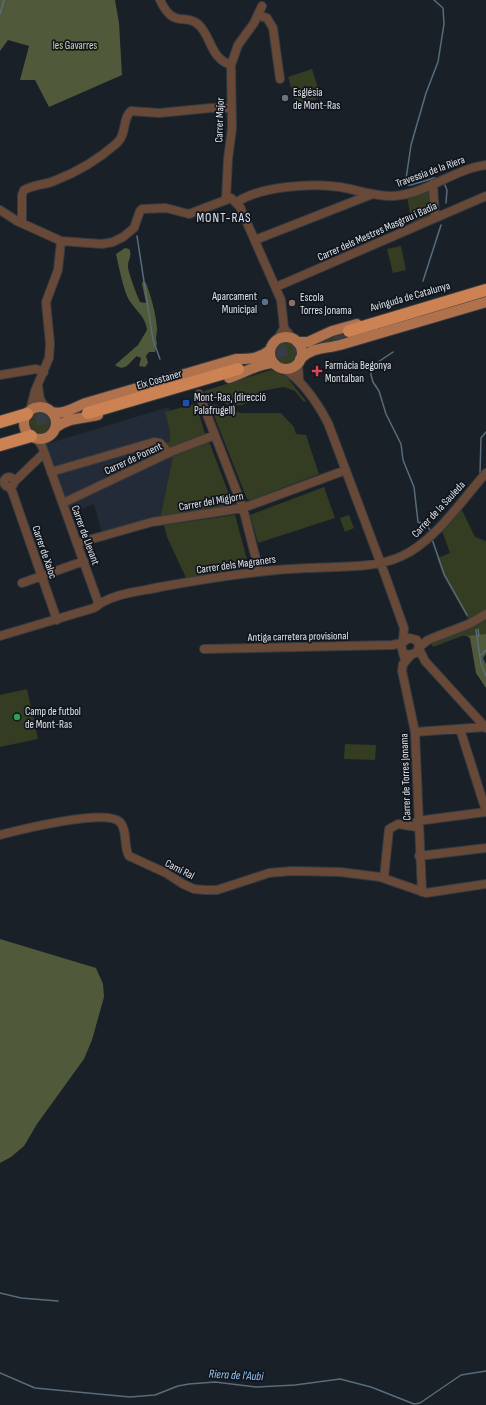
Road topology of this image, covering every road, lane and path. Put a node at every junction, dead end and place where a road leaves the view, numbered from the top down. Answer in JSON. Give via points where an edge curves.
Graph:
{"nodes":[{"id":1,"x":160,"y":0,"type":"edge"},
{"id":2,"x":262,"y":6,"type":"dead end"},
{"id":3,"x":258,"y":15,"type":"junction"},
{"id":4,"x":231,"y":65,"type":"junction"},
{"id":5,"x":280,"y":79,"type":"dead end"},
{"id":6,"x":231,"y":108,"type":"junction"},
{"id":7,"x":486,"y":165,"type":"edge"},
{"id":8,"x":438,"y":181,"type":"junction"},
{"id":9,"x":358,"y":191,"type":"junction"},
{"id":10,"x":370,"y":195,"type":"junction"},
{"id":11,"x":486,"y":196,"type":"edge"},
{"id":12,"x":226,"y":199,"type":"junction"},
{"id":13,"x":357,"y":200,"type":"junction"},
{"id":14,"x":237,"y":202,"type":"junction"},
{"id":15,"x":0,"y":210,"type":"edge"},
{"id":16,"x":435,"y":218,"type":"junction"},
{"id":17,"x":22,"y":223,"type":"junction"},
{"id":18,"x":255,"y":240,"type":"junction"},
{"id":19,"x":61,"y":241,"type":"junction"},
{"id":20,"x":486,"y":286,"type":"edge"},
{"id":21,"x":276,"y":287,"type":"junction"},
{"id":22,"x":486,"y":290,"type":"edge"},
{"id":23,"x":486,"y":296,"type":"edge"},
{"id":24,"x":486,"y":302,"type":"edge"},
{"id":25,"x":284,"y":328,"type":"junction"},
{"id":26,"x":277,"y":340,"type":"junction"},
{"id":27,"x":295,"y":341,"type":"junction"},
{"id":28,"x":270,"y":350,"type":"junction"},
{"id":29,"x":299,"y":360,"type":"junction"},
{"id":30,"x":273,"y":363,"type":"junction"},
{"id":31,"x":237,"y":367,"type":"dead end"},
{"id":32,"x":284,"y":369,"type":"junction"},
{"id":33,"x":44,"y":372,"type":"junction"},
{"id":34,"x":0,"y":375,"type":"edge"},
{"id":35,"x":299,"y":380,"type":"junction"},
{"id":36,"x":38,"y":385,"type":"junction"},
{"id":37,"x":199,"y":394,"type":"dead end"},
{"id":38,"x":87,"y":410,"type":"dead end"},
{"id":39,"x":49,"y":411,"type":"junction"},
{"id":40,"x":28,"y":413,"type":"junction"},
{"id":41,"x":0,"y":422,"type":"edge"},
{"id":42,"x":55,"y":428,"type":"junction"},
{"id":43,"x":0,"y":430,"type":"edge"},
{"id":44,"x":215,"y":435,"type":"junction"},
{"id":45,"x":0,"y":438,"type":"edge"},
{"id":46,"x":34,"y":439,"type":"junction"},
{"id":47,"x":0,"y":445,"type":"edge"},
{"id":48,"x":169,"y":453,"type":"junction"},
{"id":49,"x":346,"y":470,"type":"junction"},
{"id":50,"x":51,"y":472,"type":"junction"},
{"id":51,"x":486,"y":473,"type":"edge"},
{"id":52,"x":7,"y":485,"type":"edge"},
{"id":53,"x":63,"y":503,"type":"junction"},
{"id":54,"x":243,"y":508,"type":"junction"},
{"id":55,"x":78,"y":543,"type":"junction"},
{"id":56,"x":84,"y":561,"type":"junction"},
{"id":57,"x":381,"y":563,"type":"junction"},
{"id":58,"x":259,"y":571,"type":"junction"},
{"id":59,"x":42,"y":576,"type":"junction"},
{"id":60,"x":22,"y":583,"type":"dead end"},
{"id":61,"x":97,"y":606,"type":"junction"},
{"id":62,"x":486,"y":614,"type":"edge"},
{"id":63,"x":57,"y":620,"type":"junction"},
{"id":64,"x":404,"y":628,"type":"junction"},
{"id":65,"x":0,"y":636,"type":"edge"},
{"id":66,"x":413,"y":638,"type":"junction"},
{"id":67,"x":428,"y":640,"type":"junction"},
{"id":68,"x":204,"y":649,"type":"dead end"},
{"id":69,"x":409,"y":649,"type":"junction"},
{"id":70,"x":485,"y":728,"type":"edge"},
{"id":71,"x":460,"y":729,"type":"junction"},
{"id":72,"x":415,"y":732,"type":"junction"},
{"id":73,"x":486,"y":812,"type":"edge"},
{"id":74,"x":417,"y":824,"type":"junction"},
{"id":75,"x":0,"y":835,"type":"edge"},
{"id":76,"x":486,"y":848,"type":"edge"},
{"id":77,"x":419,"y":856,"type":"junction"},
{"id":78,"x":382,"y":878,"type":"junction"},
{"id":79,"x":486,"y":884,"type":"edge"},
{"id":80,"x":422,"y":892,"type":"junction"}],
"edges":[{"from":1,"to":4,"type":"street","via":[[169,15],[195,22],[215,54],[224,63]]},
{"from":2,"to":3,"type":"street","name":"Carrer Major"},
{"from":3,"to":4,"type":"street","name":"Carrer Major","via":[[238,45]]},
{"from":3,"to":5,"type":"street","via":[[267,18],[273,28]]},
{"from":4,"to":6,"type":"street","name":"Carrer Major"},
{"from":6,"to":12,"type":"street","name":"Carrer Major","via":[[232,128]]},
{"from":6,"to":17,"type":"street","via":[[159,113],[131,111],[123,135],[112,147],[56,180],[24,190]]},
{"from":7,"to":8,"type":"street","name":"Travessia de la Riera","via":[[470,168]]},
{"from":8,"to":10,"type":"street","name":"Travessia de la Riera","via":[[395,196]]},
{"from":8,"to":16,"type":"street"},
{"from":9,"to":10,"type":"street","name":"Travessia de la Riera"},
{"from":9,"to":13,"type":"street"},
{"from":9,"to":14,"type":"street","name":"Travessia de la Riera","via":[[340,187],[295,187],[250,194]]},
{"from":10,"to":13,"type":"street"},
{"from":11,"to":16,"type":"street","name":"Carrer dels Mestres Masgrau i Badia"},
{"from":12,"to":14,"type":"street","via":[[231,198]]},
{"from":12,"to":19,"type":"street","via":[[188,214],[166,208],[142,209],[134,228],[113,242],[102,244]]},
{"from":13,"to":18,"type":"street"},
{"from":14,"to":18,"type":"street"},
{"from":15,"to":17,"type":"street"},
{"from":16,"to":21,"type":"street","name":"Carrer dels Mestres Masgrau i Badia"},
{"from":17,"to":19,"type":"street"},
{"from":18,"to":21,"type":"street"},
{"from":19,"to":33,"type":"street","via":[[58,270],[46,302],[50,353]]},
{"from":20,"to":27,"type":"main road","name":"Avinguda de Catalunya","via":[[332,331],[308,342]]},
{"from":21,"to":25,"type":"street","via":[[282,306]]},
{"from":22,"to":23,"type":"highway","via":[[349,334]]},
{"from":24,"to":29,"type":"main road","via":[[340,345],[316,349]]},
{"from":25,"to":26,"type":"street"},
{"from":25,"to":27,"type":"street"},
{"from":26,"to":27,"type":"main road","via":[[284,338]]},
{"from":26,"to":28,"type":"main road"},
{"from":27,"to":29,"type":"main road","via":[[301,350]]},
{"from":28,"to":30,"type":"main road"},
{"from":28,"to":39,"type":"main road","via":[[263,356],[236,358],[65,411]]},
{"from":29,"to":32,"type":"main road","via":[[292,368]]},
{"from":29,"to":35,"type":"street"},
{"from":30,"to":32,"type":"main road"},
{"from":30,"to":42,"type":"main road","via":[[260,364],[243,374],[87,418],[72,419]]},
{"from":31,"to":38,"type":"highway","name":"Eix Costaner"},
{"from":32,"to":35,"type":"street"},
{"from":33,"to":34,"type":"street","via":[[36,369]]},
{"from":33,"to":36,"type":"street"},
{"from":35,"to":49,"type":"street","via":[[328,423]]},
{"from":36,"to":39,"type":"street","via":[[40,399]]},
{"from":36,"to":40,"type":"street"},
{"from":37,"to":44,"type":"street"},
{"from":39,"to":40,"type":"main road","via":[[38,407]]},
{"from":39,"to":42,"type":"main road","via":[[55,418]]},
{"from":40,"to":41,"type":"highway"},
{"from":40,"to":46,"type":"main road","via":[[24,421],[25,428]]},
{"from":42,"to":46,"type":"main road","via":[[51,434]]},
{"from":43,"to":46,"type":"highway"},
{"from":44,"to":48,"type":"street","name":"Carrer de Ponent"},
{"from":44,"to":54,"type":"street"},
{"from":45,"to":46,"type":"highway"},
{"from":46,"to":47,"type":"highway"},
{"from":46,"to":50,"type":"street","name":"Carrer de Llevant"},
{"from":46,"to":52,"type":"street","via":[[22,476]]},
{"from":48,"to":50,"type":"street","via":[[160,443],[154,442]]},
{"from":48,"to":53,"type":"street","name":"Carrer de Ponent"},
{"from":49,"to":54,"type":"street","name":"Carrer del Migjorn"},
{"from":49,"to":57,"type":"street"},
{"from":50,"to":53,"type":"street","name":"Carrer de Llevant"},
{"from":51,"to":57,"type":"street","name":"Carrer de la Sauleda","via":[[432,534],[404,555]]},
{"from":52,"to":59,"type":"street","name":"Carrer de Xaloc"},
{"from":53,"to":55,"type":"street","name":"Carrer de Llevant"},
{"from":54,"to":55,"type":"street","name":"Carrer del Migjorn","via":[[152,522]]},
{"from":54,"to":58,"type":"street"},
{"from":55,"to":56,"type":"street","name":"Carrer de Llevant"},
{"from":56,"to":59,"type":"street"},
{"from":56,"to":61,"type":"street","name":"Carrer de Llevant","via":[[98,602]]},
{"from":57,"to":58,"type":"street","name":"Carrer dels Magraners"},
{"from":57,"to":64,"type":"street"},
{"from":58,"to":61,"type":"street","name":"Carrer dels Magraners","via":[[119,595]]},
{"from":59,"to":60,"type":"street"},
{"from":59,"to":63,"type":"street","name":"Carrer de Xaloc"},
{"from":61,"to":63,"type":"street","name":"Carrer dels Magraners"},
{"from":62,"to":67,"type":"street","via":[[469,624]]},
{"from":63,"to":65,"type":"street","name":"Carrer dels Magraners"},
{"from":64,"to":66,"type":"street"},
{"from":64,"to":69,"type":"street","name":"Carrer de Torres Jonama"},
{"from":66,"to":67,"type":"street","via":[[420,641]]},
{"from":66,"to":69,"type":"street"},
{"from":66,"to":69,"type":"street"},
{"from":67,"to":69,"type":"street"},
{"from":68,"to":69,"type":"street","name":"Antiga carretera provisional","via":[[392,645]]},
{"from":69,"to":70,"type":"street","name":"Antiga carretera provisional","via":[[425,661]]},
{"from":69,"to":72,"type":"street","name":"Carrer de Torres Jonama","via":[[402,671]]},
{"from":70,"to":71,"type":"street"},
{"from":71,"to":72,"type":"street"},
{"from":71,"to":73,"type":"street"},
{"from":72,"to":74,"type":"street","name":"Carrer de Torres Jonama"},
{"from":73,"to":74,"type":"street"},
{"from":74,"to":77,"type":"street","name":"Carrer de Torres Jonama"},
{"from":74,"to":78,"type":"street","via":[[398,824],[389,828]]},
{"from":75,"to":78,"type":"street","name":"Camí Ral","via":[[41,825],[91,818],[113,818],[122,826],[129,856],[194,889],[216,890],[280,871],[340,872]]},
{"from":76,"to":77,"type":"street"},
{"from":77,"to":80,"type":"street","name":"Carrer de Torres Jonama"},
{"from":78,"to":80,"type":"street","name":"Camí Ral"},
{"from":79,"to":80,"type":"street"}]}
